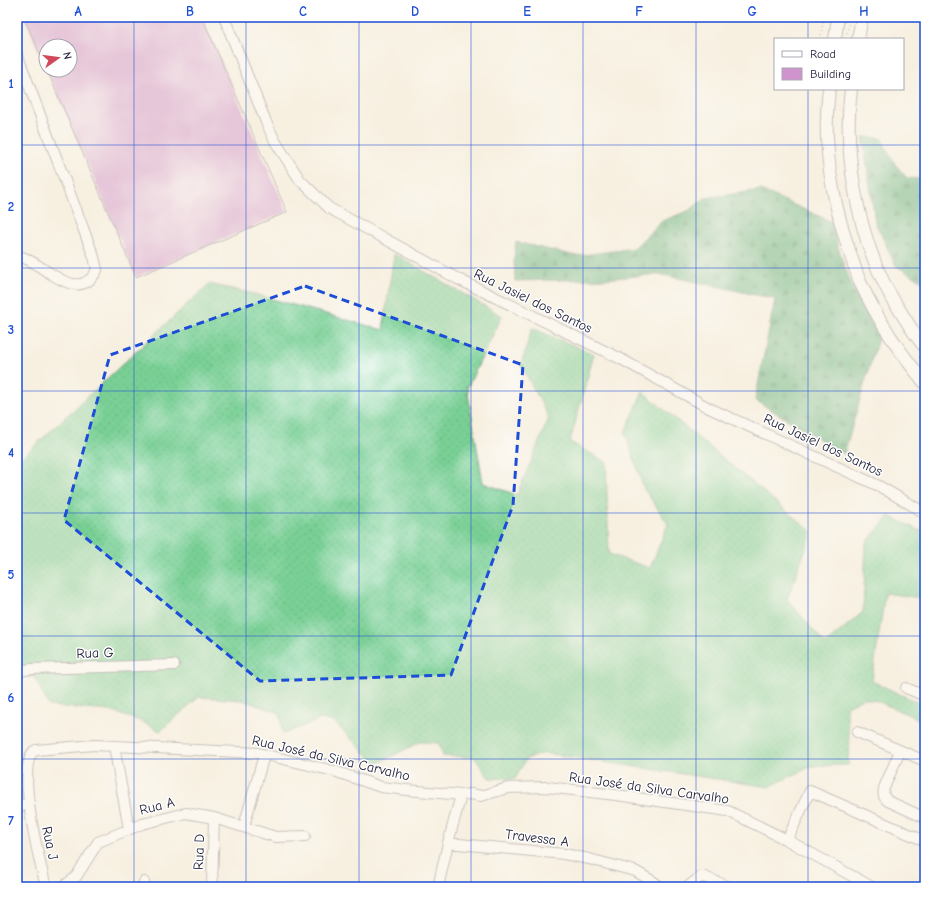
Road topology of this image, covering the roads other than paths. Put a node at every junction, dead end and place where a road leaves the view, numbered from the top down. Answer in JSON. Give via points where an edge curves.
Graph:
{"nodes":[{"id":1,"x":224,"y":17,"type":"edge"},
{"id":2,"x":838,"y":17,"type":"edge"},
{"id":3,"x":862,"y":17,"type":"edge"},
{"id":4,"x":835,"y":38,"type":"edge"},
{"id":5,"x":858,"y":38,"type":"edge"},
{"id":6,"x":17,"y":54,"type":"edge"},
{"id":7,"x":829,"y":90,"type":"edge"},
{"id":8,"x":851,"y":90,"type":"edge"},
{"id":9,"x":17,"y":255,"type":"edge"},
{"id":10,"x":925,"y":347,"type":"edge"},
{"id":11,"x":925,"y":383,"type":"edge"},
{"id":12,"x":925,"y":513,"type":"edge"},
{"id":13,"x":174,"y":665,"type":"dead end"},
{"id":14,"x":17,"y":671,"type":"edge"},
{"id":15,"x":906,"y":688,"type":"dead end"},
{"id":16,"x":925,"y":696,"type":"edge"},
{"id":17,"x":857,"y":732,"type":"dead end"},
{"id":18,"x":114,"y":746,"type":"junction"},
{"id":19,"x":900,"y":751,"type":"junction"},
{"id":20,"x":264,"y":755,"type":"junction"},
{"id":21,"x":925,"y":761,"type":"edge"},
{"id":22,"x":461,"y":795,"type":"junction"},
{"id":23,"x":29,"y":804,"type":"junction"},
{"id":24,"x":17,"y":806,"type":"edge"},
{"id":25,"x":214,"y":818,"type":"junction"},
{"id":26,"x":925,"y":818,"type":"edge"},
{"id":27,"x":244,"y":826,"type":"junction"},
{"id":28,"x":129,"y":829,"type":"junction"},
{"id":29,"x":305,"y":836,"type":"dead end"},
{"id":30,"x":787,"y":840,"type":"junction"},
{"id":31,"x":925,"y":841,"type":"edge"},
{"id":32,"x":448,"y":843,"type":"junction"},
{"id":33,"x":46,"y":887,"type":"edge"},
{"id":34,"x":63,"y":887,"type":"edge"},
{"id":35,"x":212,"y":887,"type":"edge"},
{"id":36,"x":438,"y":887,"type":"edge"},
{"id":37,"x":661,"y":887,"type":"edge"},
{"id":38,"x":687,"y":887,"type":"edge"},
{"id":39,"x":730,"y":887,"type":"edge"},
{"id":40,"x":872,"y":887,"type":"edge"}],
"edges":[{"from":1,"to":12,"type":"street","name":"Rua Jasiel dos Santos","via":[[275,141],[300,180],[329,208],[458,279],[621,359],[709,408],[879,486]]},
{"from":2,"to":4,"type":"main road"},
{"from":3,"to":5,"type":"main road"},
{"from":6,"to":9,"type":"street","via":[[97,270],[92,278],[80,285],[74,285],[56,278]]},
{"from":7,"to":11,"type":"main road","via":[[827,132],[830,168],[844,237],[860,283],[876,314]]},
{"from":8,"to":10,"type":"main road","via":[[848,125],[850,154],[854,186],[870,250],[884,283]]},
{"from":13,"to":14,"type":"street","name":"Rua G"},
{"from":15,"to":16,"type":"street"},
{"from":17,"to":19,"type":"street"},
{"from":18,"to":20,"type":"street","name":"Rua José da Silva Carvalho"},
{"from":18,"to":23,"type":"street","name":"Rua José da Silva Carvalho","via":[[94,745],[33,751],[29,757],[26,781]]},
{"from":18,"to":28,"type":"street"},
{"from":19,"to":21,"type":"street"},
{"from":19,"to":26,"type":"street","via":[[883,794],[885,799]]},
{"from":20,"to":22,"type":"street","name":"Rua José da Silva Carvalho","via":[[334,771],[381,786]]},
{"from":20,"to":27,"type":"street"},
{"from":22,"to":30,"type":"street","name":"Rua José da Silva Carvalho","via":[[480,796],[508,788],[547,787],[616,795],[728,811]]},
{"from":22,"to":32,"type":"street"},
{"from":23,"to":24,"type":"street"},
{"from":23,"to":33,"type":"street","name":"Rua J","via":[[33,834]]},
{"from":25,"to":27,"type":"street","name":"Rua A"},
{"from":25,"to":28,"type":"street","name":"Rua A","via":[[186,813]]},
{"from":25,"to":35,"type":"street","name":"Rua D"},
{"from":27,"to":29,"type":"street","name":"Rua A","via":[[276,836]]},
{"from":28,"to":34,"type":"street","name":"Rua A","via":[[98,842],[76,876]]},
{"from":30,"to":31,"type":"street","via":[[810,791]]},
{"from":30,"to":40,"type":"street","name":"Rua José da Silva Carvalho"},
{"from":32,"to":36,"type":"street"},
{"from":32,"to":37,"type":"street","name":"Travessa A","via":[[564,854],[589,859],[635,870]]},
{"from":38,"to":39,"type":"street","via":[[702,876]]}]}
